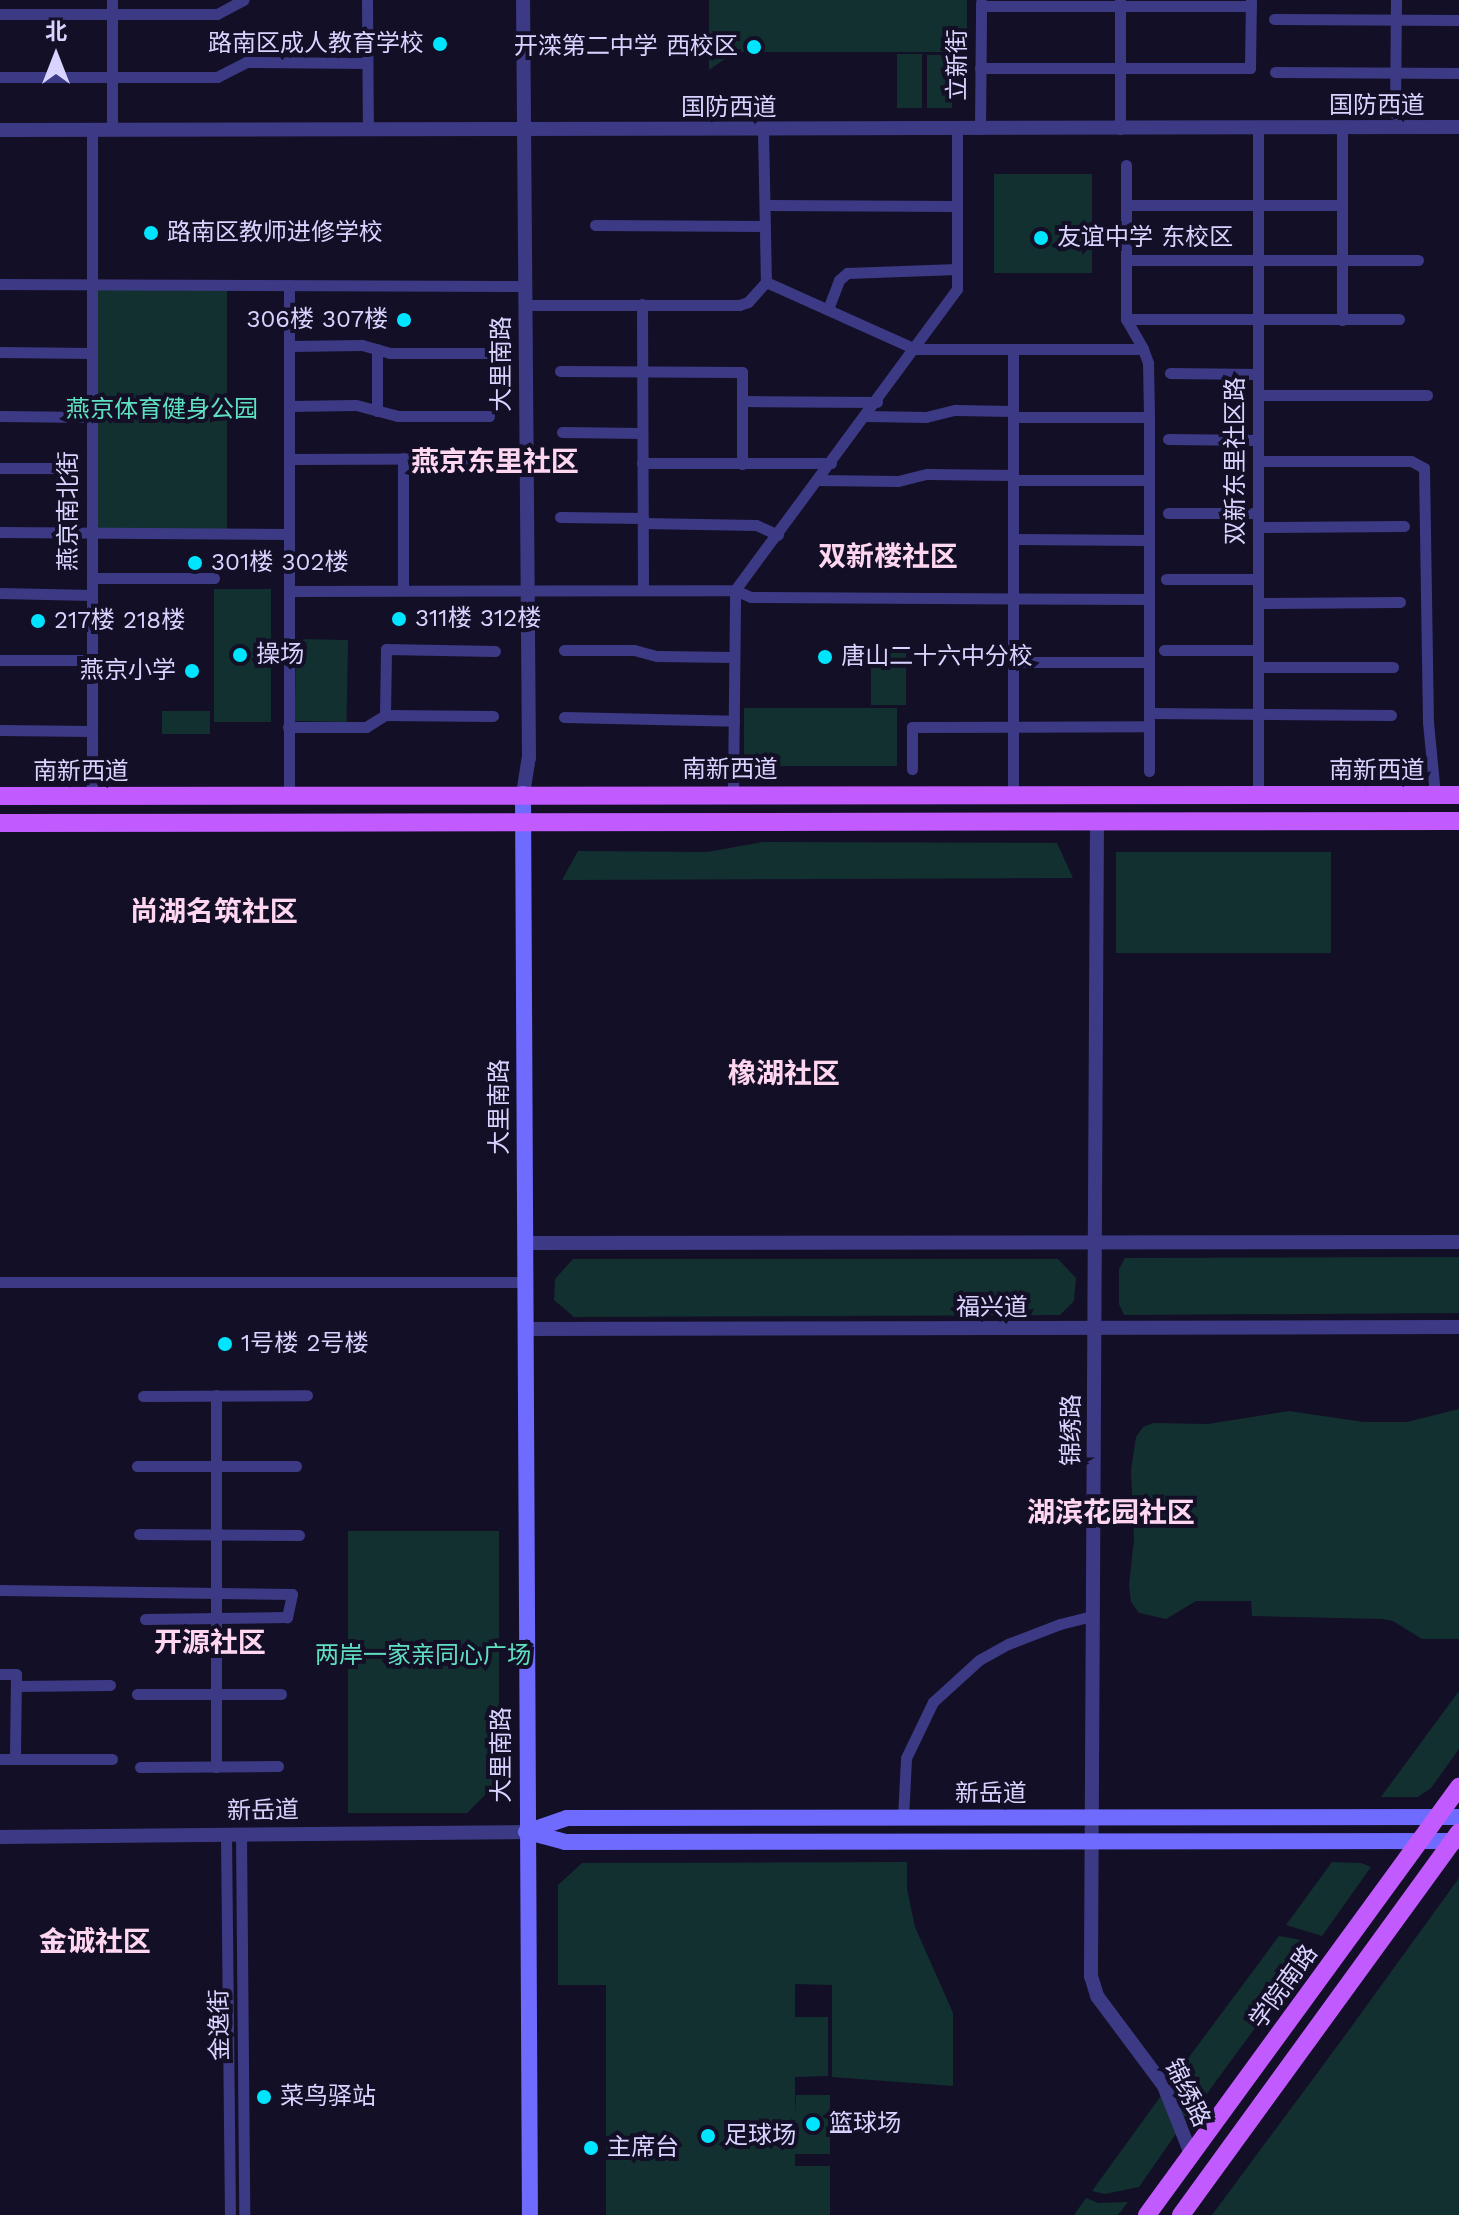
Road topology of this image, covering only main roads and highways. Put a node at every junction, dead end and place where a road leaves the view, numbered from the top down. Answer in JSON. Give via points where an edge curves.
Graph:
{"nodes":[{"id":1,"x":523,"y":794,"type":"junction"},
{"id":2,"x":1459,"y":795,"type":"edge"},
{"id":3,"x":0,"y":796,"type":"edge"},
{"id":4,"x":522,"y":821,"type":"junction"},
{"id":5,"x":1459,"y":821,"type":"edge"},
{"id":6,"x":0,"y":823,"type":"edge"},
{"id":7,"x":1459,"y":1787,"type":"edge"},
{"id":8,"x":1437,"y":1816,"type":"junction"},
{"id":9,"x":1459,"y":1817,"type":"edge"},
{"id":10,"x":526,"y":1832,"type":"junction"},
{"id":11,"x":1457,"y":1838,"type":"edge"},
{"id":12,"x":1420,"y":1841,"type":"junction"},
{"id":13,"x":530,"y":2215,"type":"edge"},
{"id":14,"x":1147,"y":2215,"type":"edge"},
{"id":15,"x":1181,"y":2215,"type":"edge"}],
"edges":[{"from":1,"to":2,"type":"main road","name":"南新西道"},
{"from":1,"to":3,"type":"main road","name":"南新西道"},
{"from":1,"to":4,"type":"main road","name":"大里南路"},
{"from":4,"to":5,"type":"main road","name":"南新西道"},
{"from":4,"to":6,"type":"main road","name":"南新西道"},
{"from":4,"to":10,"type":"main road","name":"大里南路"},
{"from":7,"to":8,"type":"main road","name":"学院南路"},
{"from":8,"to":9,"type":"main road","name":"新岳道"},
{"from":8,"to":10,"type":"main road","name":"新岳道","via":[[567,1818]]},
{"from":8,"to":12,"type":"main road","name":"学院南路"},
{"from":10,"to":12,"type":"main road","name":"新岳道","via":[[565,1842]]},
{"from":10,"to":13,"type":"main road","name":"大里南路"},
{"from":11,"to":12,"type":"main road","name":"新岳道"},
{"from":11,"to":15,"type":"main road","name":"学院南路"},
{"from":12,"to":14,"type":"main road","name":"学院南路"}]}
